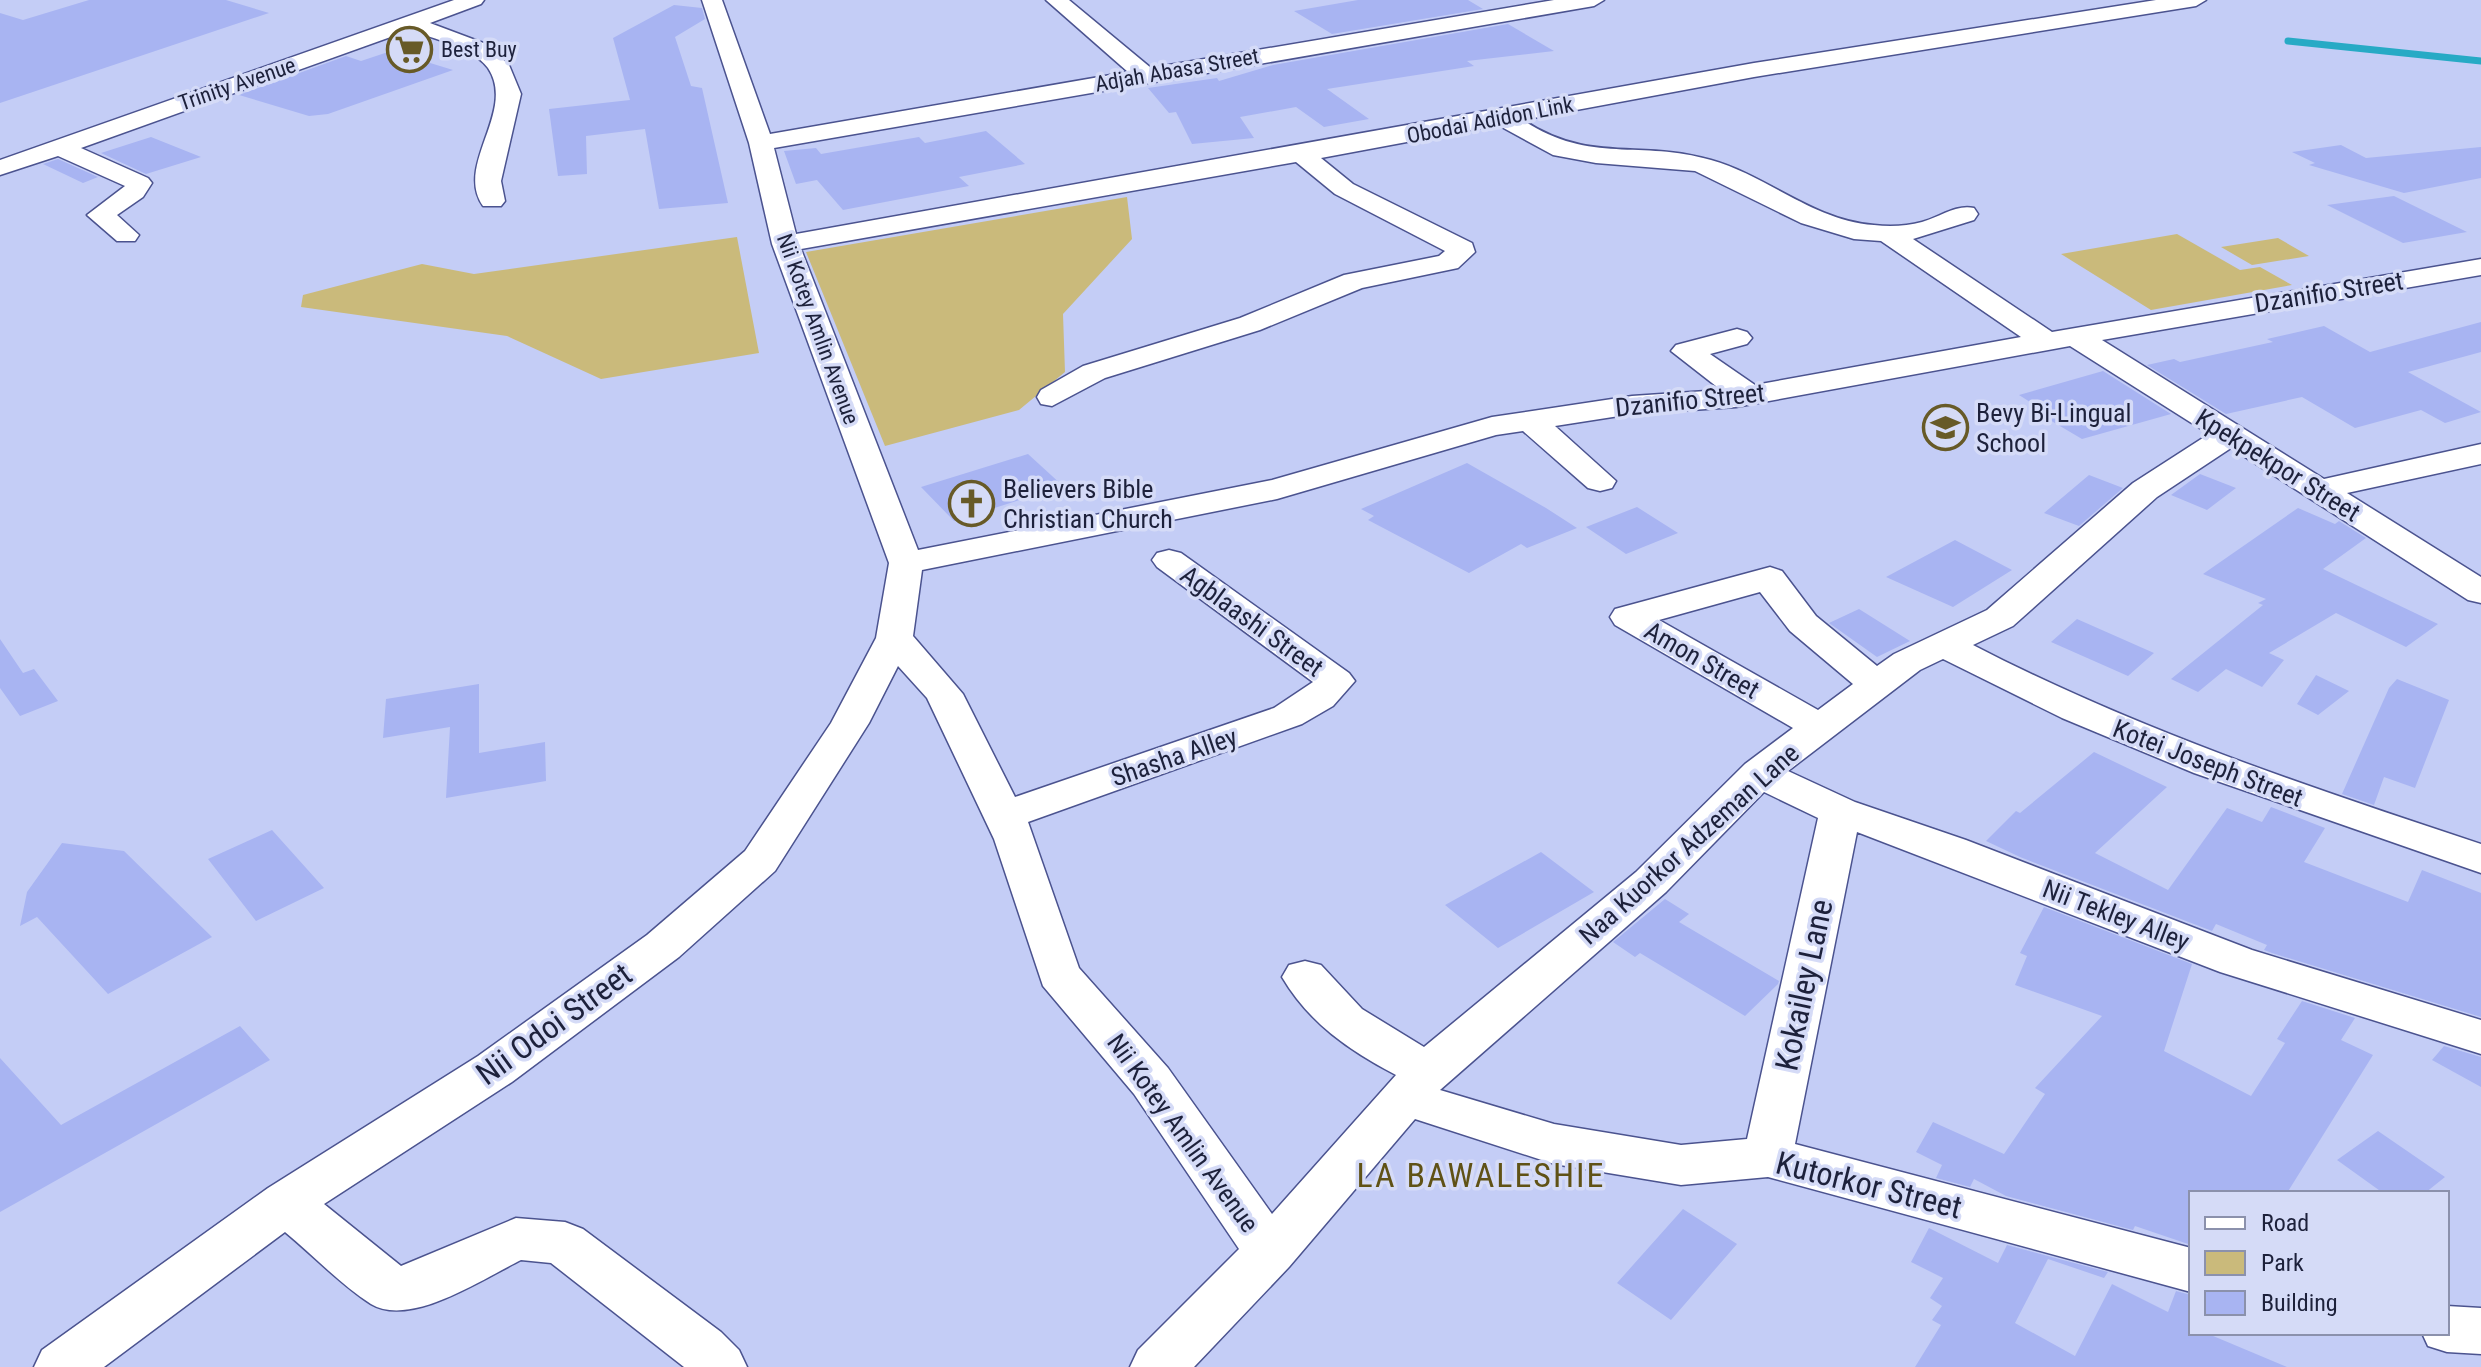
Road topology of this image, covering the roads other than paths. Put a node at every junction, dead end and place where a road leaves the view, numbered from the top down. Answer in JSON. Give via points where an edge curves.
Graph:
{"nodes":[{"id":1,"x":474,"y":0,"type":"edge"},
{"id":2,"x":712,"y":0,"type":"edge"},
{"id":3,"x":1057,"y":0,"type":"edge"},
{"id":4,"x":1594,"y":0,"type":"edge"},
{"id":5,"x":2038,"y":0,"type":"edge"},
{"id":6,"x":2196,"y":0,"type":"edge"},
{"id":7,"x":2075,"y":18,"type":"junction"},
{"id":8,"x":412,"y":23,"type":"junction"},
{"id":9,"x":1147,"y":76,"type":"junction"},
{"id":10,"x":1503,"y":117,"type":"junction"},
{"id":11,"x":761,"y":143,"type":"junction"},
{"id":12,"x":59,"y":147,"type":"junction"},
{"id":13,"x":1301,"y":154,"type":"junction"},
{"id":14,"x":0,"y":168,"type":"edge"},
{"id":15,"x":492,"y":201,"type":"dead end"},
{"id":16,"x":1965,"y":214,"type":"dead end"},
{"id":17,"x":126,"y":235,"type":"dead end"},
{"id":18,"x":1891,"y":237,"type":"junction"},
{"id":19,"x":785,"y":244,"type":"junction"},
{"id":20,"x":2481,"y":267,"type":"edge"},
{"id":21,"x":1737,"y":338,"type":"dead end"},
{"id":22,"x":2062,"y":339,"type":"junction"},
{"id":23,"x":1749,"y":395,"type":"junction"},
{"id":24,"x":1052,"y":397,"type":"dead end"},
{"id":25,"x":1530,"y":421,"type":"junction"},
{"id":26,"x":2230,"y":435,"type":"junction"},
{"id":27,"x":2481,"y":454,"type":"edge"},
{"id":28,"x":1600,"y":481,"type":"dead end"},
{"id":29,"x":2321,"y":489,"type":"junction"},
{"id":30,"x":1169,"y":560,"type":"dead end"},
{"id":31,"x":906,"y":563,"type":"junction"},
{"id":32,"x":2481,"y":592,"type":"edge"},
{"id":33,"x":894,"y":638,"type":"junction"},
{"id":34,"x":1945,"y":645,"type":"junction"},
{"id":35,"x":1336,"y":681,"type":"joint"},
{"id":36,"x":1879,"y":684,"type":"junction"},
{"id":37,"x":1821,"y":728,"type":"junction"},
{"id":38,"x":1759,"y":773,"type":"junction"},
{"id":39,"x":1840,"y":812,"type":"junction"},
{"id":40,"x":1004,"y":816,"type":"junction"},
{"id":41,"x":2481,"y":859,"type":"edge"},
{"id":42,"x":1305,"y":977,"type":"dead end"},
{"id":43,"x":2481,"y":1037,"type":"edge"},
{"id":44,"x":1416,"y":1083,"type":"junction"},
{"id":45,"x":1768,"y":1157,"type":"junction"},
{"id":46,"x":286,"y":1203,"type":"junction"},
{"id":47,"x":1270,"y":1252,"type":"junction"},
{"id":48,"x":2189,"y":1269,"type":"edge"},
{"id":49,"x":2449,"y":1329,"type":"edge"},
{"id":50,"x":2481,"y":1331,"type":"edge"},
{"id":51,"x":62,"y":1367,"type":"edge"},
{"id":52,"x":719,"y":1367,"type":"edge"},
{"id":53,"x":1158,"y":1367,"type":"edge"}],
"edges":[{"from":1,"to":8,"type":"street","name":"Trinity Avenue"},
{"from":2,"to":11,"type":"street","name":"Nii Kotey Amlin Avenue"},
{"from":3,"to":9,"type":"street"},
{"from":4,"to":9,"type":"street","name":"Adjah Abasa Street"},
{"from":5,"to":7,"type":"street"},
{"from":6,"to":7,"type":"street","name":"Obodai Adidon Link"},
{"from":7,"to":10,"type":"street","name":"Obodai Adidon Link"},
{"from":8,"to":12,"type":"street","name":"Trinity Avenue"},
{"from":8,"to":15,"type":"street","via":[[478,49],[498,65],[509,94],[488,181]]},
{"from":9,"to":11,"type":"street","name":"Adjah Abasa Street"},
{"from":10,"to":13,"type":"street","name":"Obodai Adidon Link"},
{"from":10,"to":18,"type":"street","via":[[1565,151],[1674,158],[1703,165],[1823,222]]},
{"from":11,"to":19,"type":"street","name":"Nii Kotey Amlin Avenue"},
{"from":12,"to":14,"type":"street","name":"Trinity Avenue"},
{"from":12,"to":17,"type":"street","via":[[139,183],[100,215]]},
{"from":13,"to":19,"type":"street","name":"Obodai Adidon Link"},
{"from":13,"to":24,"type":"street","via":[[1344,189],[1461,252],[1448,262],[1354,281],[1250,324],[1094,372]]},
{"from":16,"to":18,"type":"street","via":[[1925,231]]},
{"from":18,"to":22,"type":"street","name":"Kpekpekpor Street"},
{"from":19,"to":31,"type":"street","name":"Nii Kotey Amlin Avenue"},
{"from":20,"to":22,"type":"street","name":"Dzanifio Street"},
{"from":21,"to":23,"type":"street","via":[[1686,351]]},
{"from":22,"to":23,"type":"street","name":"Dzanifio Street"},
{"from":22,"to":26,"type":"street","name":"Kpekpekpor Street"},
{"from":23,"to":25,"type":"street","name":"Dzanifio Street"},
{"from":25,"to":28,"type":"street"},
{"from":25,"to":31,"type":"street","name":"Dzanifio Street","via":[[1492,426],[1277,489]]},
{"from":26,"to":29,"type":"street","name":"Kpekpekpor Street"},
{"from":26,"to":34,"type":"street","name":"Naa Kuorkor Adzeman Lane","via":[[2145,490],[2000,618]]},
{"from":27,"to":29,"type":"street"},
{"from":29,"to":32,"type":"street","name":"Kpekpekpor Street"},
{"from":30,"to":35,"type":"street","name":"Agblaashi Street"},
{"from":31,"to":33,"type":"street","name":"Nii Odoi Street"},
{"from":33,"to":40,"type":"street","name":"Nii Kotey Amlin Avenue","via":[[944,694]]},
{"from":33,"to":46,"type":"street","name":"Nii Odoi Street","via":[[850,723],[760,861],[663,946],[495,1069]]},
{"from":34,"to":36,"type":"street","name":"Naa Kuorkor Adzeman Lane","via":[[1907,662]]},
{"from":34,"to":41,"type":"street","name":"Kotei Joseph Street","via":[[2025,689],[2217,771]]},
{"from":35,"to":40,"type":"street","name":"Shasha Alley","via":[[1288,716]]},
{"from":36,"to":37,"type":"street","name":"Naa Kuorkor Adzeman Lane"},
{"from":36,"to":37,"type":"street","name":"Amon Street","via":[[1842,661],[1778,594],[1770,578],[1628,617]]},
{"from":37,"to":38,"type":"street","name":"Naa Kuorkor Adzeman Lane"},
{"from":38,"to":39,"type":"street","name":"Nii Tekley Alley"},
{"from":38,"to":44,"type":"street","name":"Naa Kuorkor Adzeman Lane","via":[[1651,882]]},
{"from":39,"to":43,"type":"street","name":"Nii Tekley Alley","via":[[2236,961]]},
{"from":39,"to":45,"type":"street","name":"Kokailey Lane"},
{"from":40,"to":47,"type":"street","name":"Nii Kotey Amlin Avenue","via":[[1059,974],[1151,1081]]},
{"from":42,"to":44,"type":"street","name":"Kutorkor Street","via":[[1327,1008]]},
{"from":44,"to":45,"type":"street","name":"Kutorkor Street","via":[[1554,1144],[1681,1165]]},
{"from":44,"to":47,"type":"street","name":"Naa Kuorkor Adzeman Lane"},
{"from":45,"to":48,"type":"street","name":"Kutorkor Street"},
{"from":46,"to":51,"type":"street","name":"Nii Odoi Street"},
{"from":46,"to":52,"type":"street","via":[[391,1289],[413,1288],[516,1239],[565,1244]]},
{"from":47,"to":53,"type":"street","name":"Naa Kuorkor Adzeman Lane"},
{"from":49,"to":50,"type":"street"}]}
